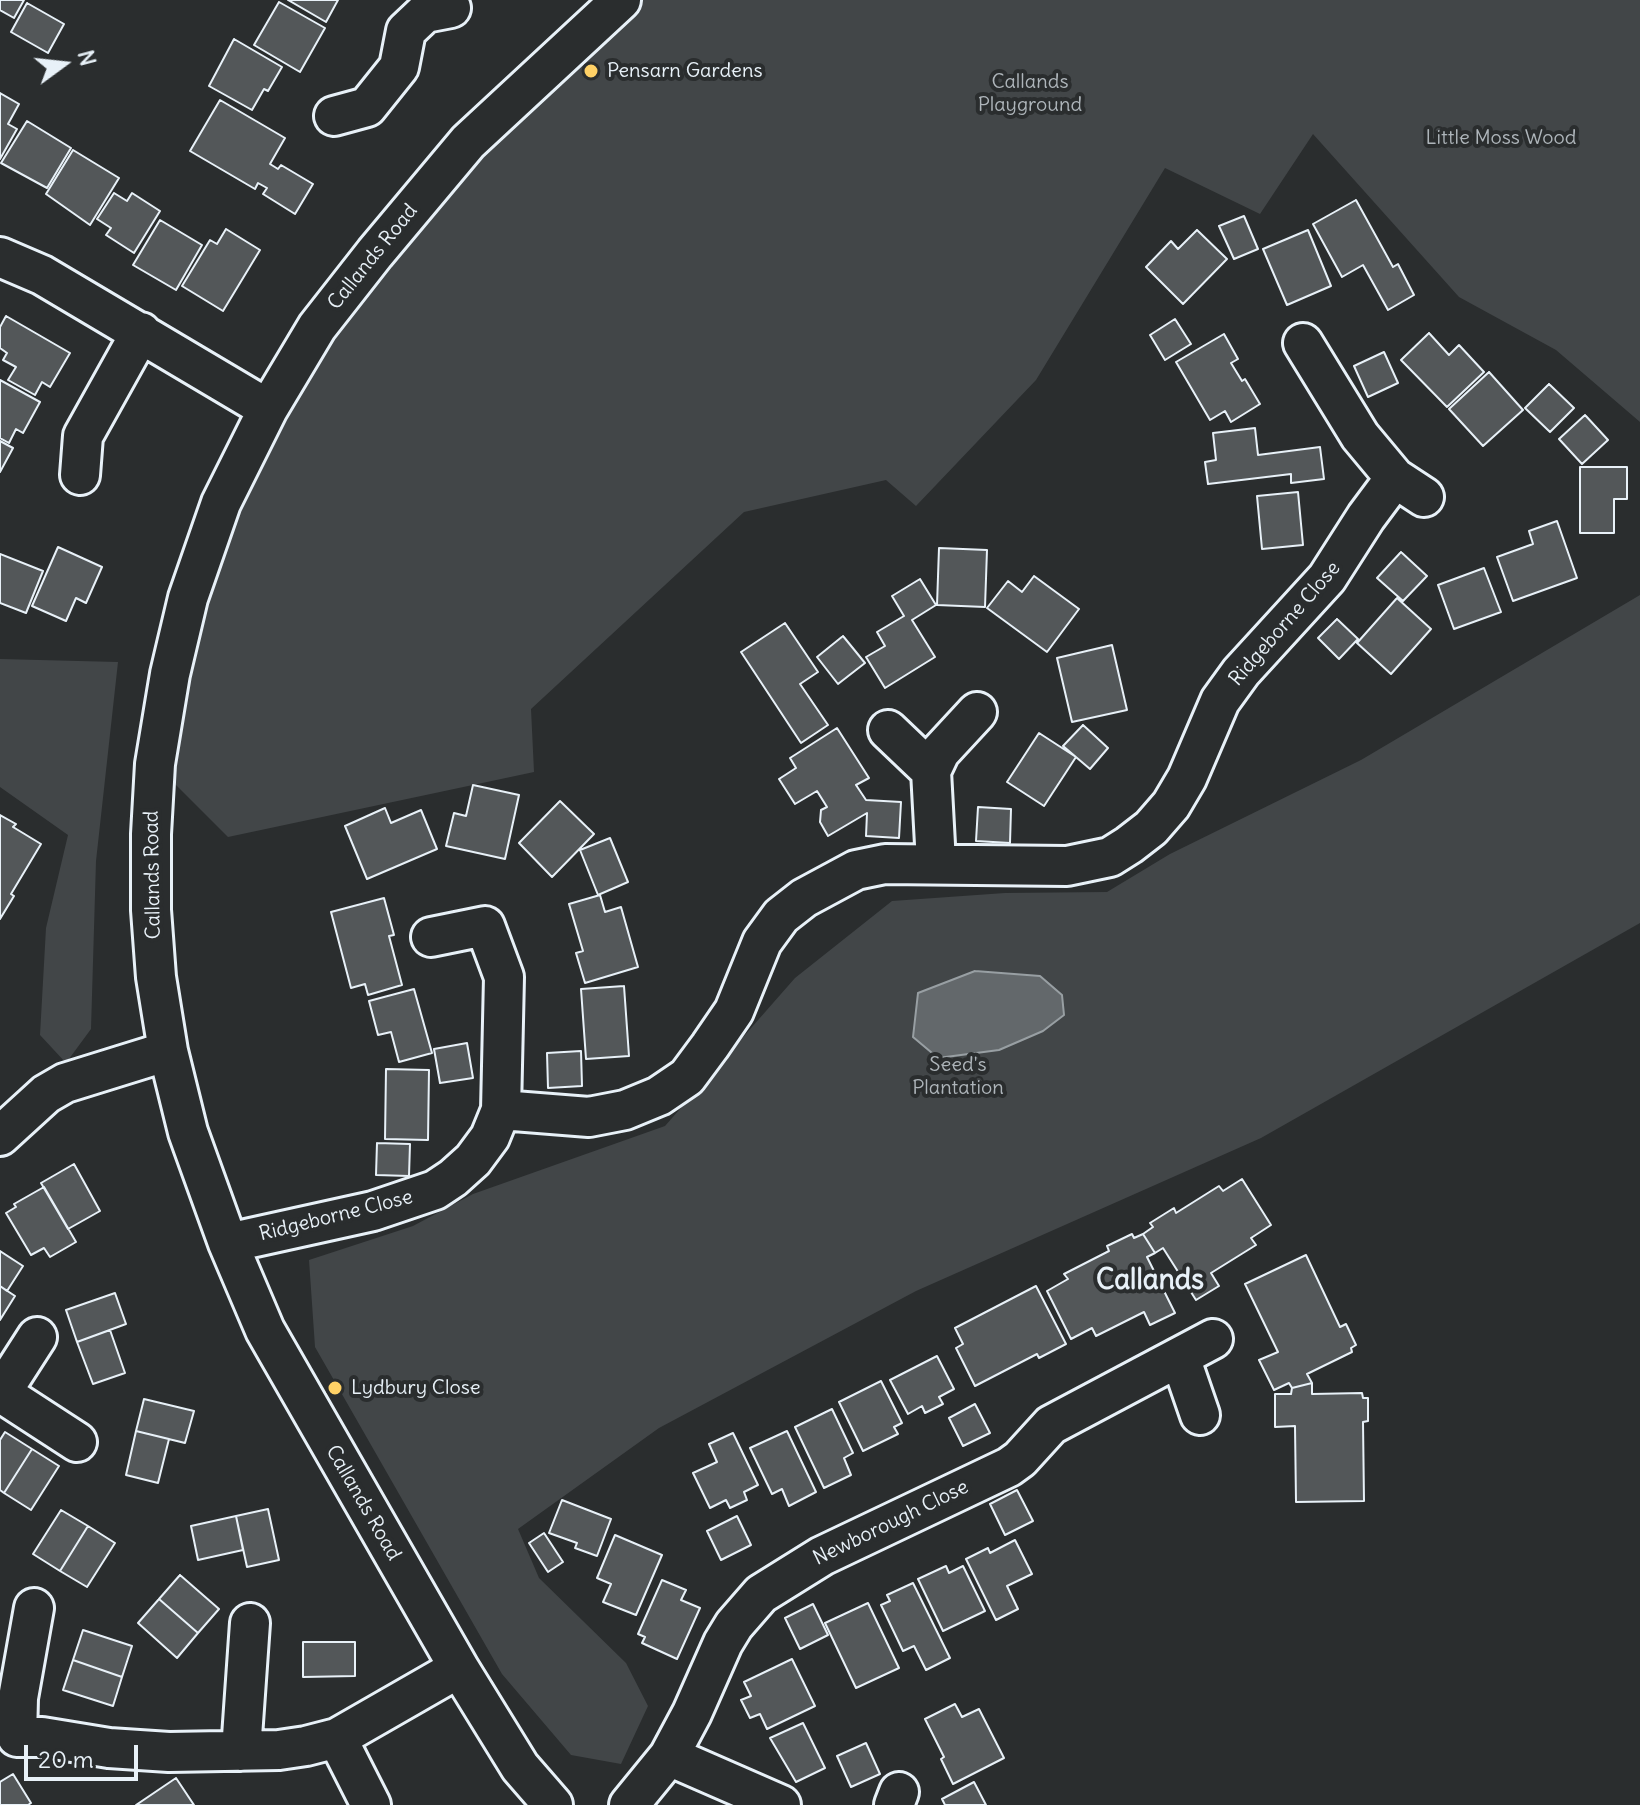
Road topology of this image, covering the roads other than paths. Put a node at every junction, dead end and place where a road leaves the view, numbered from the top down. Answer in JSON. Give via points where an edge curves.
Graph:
{"nodes":[{"id":1,"x":621,"y":0,"type":"edge"},
{"id":2,"x":432,"y":7,"type":"edge"},
{"id":3,"x":334,"y":116,"type":"dead end"},
{"id":4,"x":0,"y":257,"type":"edge"},
{"id":5,"x":141,"y":332,"type":"junction"},
{"id":6,"x":1303,"y":343,"type":"dead end"},
{"id":7,"x":268,"y":409,"type":"junction"},
{"id":8,"x":80,"y":475,"type":"dead end"},
{"id":9,"x":977,"y":712,"type":"dead end"},
{"id":10,"x":888,"y":730,"type":"dead end"},
{"id":11,"x":931,"y":771,"type":"junction"},
{"id":12,"x":936,"y":863,"type":"junction"},
{"id":13,"x":431,"y":937,"type":"dead end"},
{"id":14,"x":168,"y":1051,"type":"junction"},
{"id":15,"x":501,"y":1110,"type":"junction"},
{"id":16,"x":7,"y":1118,"type":"edge"},
{"id":17,"x":228,"y":1243,"type":"junction"},
{"id":18,"x":37,"y":1337,"type":"dead end"},
{"id":19,"x":1213,"y":1339,"type":"dead end"},
{"id":20,"x":1180,"y":1357,"type":"junction"},
{"id":21,"x":1,"y":1392,"type":"edge"},
{"id":22,"x":1200,"y":1415,"type":"dead end"},
{"id":23,"x":77,"y":1442,"type":"dead end"},
{"id":24,"x":34,"y":1608,"type":"dead end"},
{"id":25,"x":250,"y":1623,"type":"dead end"},
{"id":26,"x":459,"y":1668,"type":"junction"},
{"id":27,"x":8,"y":1738,"type":"edge"},
{"id":28,"x":337,"y":1738,"type":"junction"},
{"id":29,"x":241,"y":1751,"type":"junction"},
{"id":30,"x":669,"y":1756,"type":"junction"},
{"id":31,"x":371,"y":1805,"type":"edge"},
{"id":32,"x":553,"y":1805,"type":"edge"},
{"id":33,"x":629,"y":1805,"type":"edge"},
{"id":34,"x":781,"y":1805,"type":"edge"}],
"edges":[{"from":1,"to":7,"type":"street","name":"Callands Road","via":[[468,142],[317,327]]},
{"from":2,"to":3,"type":"street","via":[[406,31],[399,67],[367,107]]},
{"from":4,"to":5,"type":"street"},
{"from":5,"to":7,"type":"street"},
{"from":5,"to":8,"type":"street","via":[[83,436]]},
{"from":6,"to":12,"type":"street","name":"Ridgeborne Close","via":[[1360,436],[1410,488],[1366,517],[1327,578],[1241,672],[1220,701],[1187,778],[1151,828],[1110,857],[1092,863]]},
{"from":7,"to":14,"type":"street","name":"Callands Road","via":[[221,503],[188,598],[155,764],[151,910]]},
{"from":9,"to":11,"type":"street","via":[[940,752]]},
{"from":10,"to":11,"type":"street"},
{"from":11,"to":12,"type":"street"},
{"from":12,"to":15,"type":"street","name":"Ridgeborne Close","via":[[856,870],[781,916],[762,942],[734,1011],[687,1077],[659,1096],[589,1117]]},
{"from":13,"to":15,"type":"street","name":"Ridgeborne Close","via":[[485,926],[504,977]]},
{"from":14,"to":16,"type":"street","via":[[65,1083]]},
{"from":14,"to":17,"type":"street","name":"Callands Road","via":[[188,1132]]},
{"from":15,"to":17,"type":"street","name":"Ridgeborne Close","via":[[473,1160],[435,1190],[373,1211]]},
{"from":17,"to":26,"type":"street","name":"Callands Road","via":[[265,1330]]},
{"from":18,"to":21,"type":"street"},
{"from":19,"to":20,"type":"street","name":"Newborough Close"},
{"from":20,"to":22,"type":"street"},
{"from":20,"to":30,"type":"street","name":"Newborough Close","via":[[1051,1425],[1009,1467],[822,1556],[761,1594],[723,1643]]},
{"from":21,"to":23,"type":"street"},
{"from":24,"to":27,"type":"street"},
{"from":25,"to":29,"type":"street"},
{"from":26,"to":28,"type":"street"},
{"from":26,"to":32,"type":"street","name":"Callands Road","via":[[520,1767]]},
{"from":27,"to":29,"type":"street","via":[[169,1752]]},
{"from":28,"to":29,"type":"street"},
{"from":28,"to":31,"type":"street"},
{"from":30,"to":33,"type":"street","name":"Newborough Close"},
{"from":30,"to":34,"type":"street"}]}
